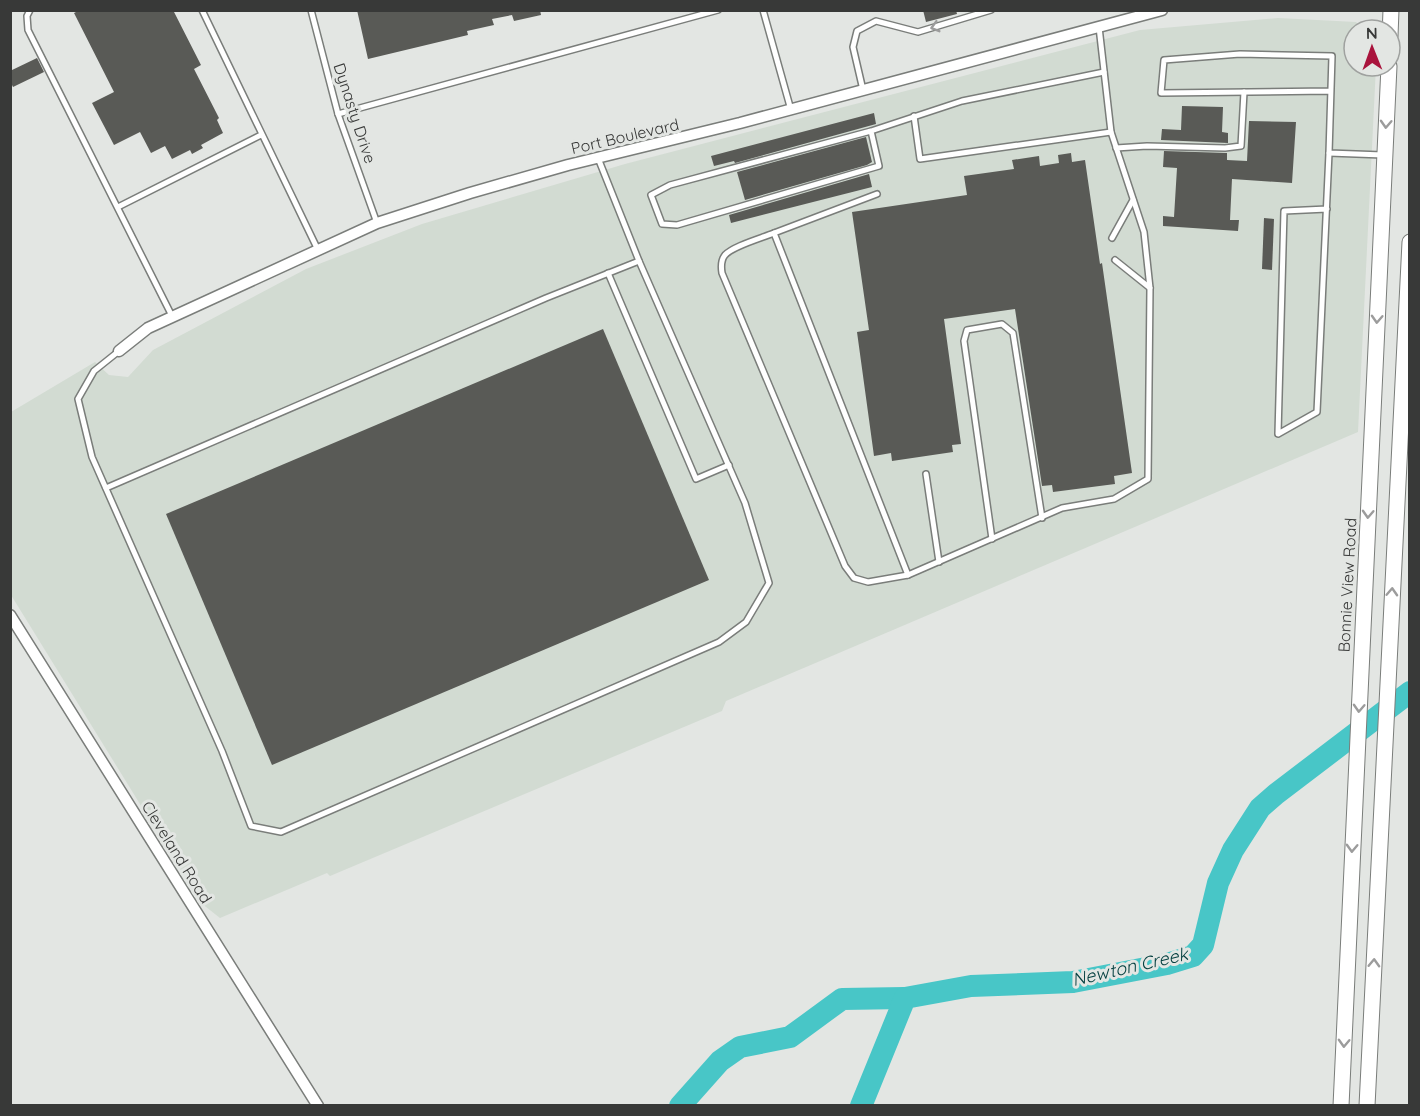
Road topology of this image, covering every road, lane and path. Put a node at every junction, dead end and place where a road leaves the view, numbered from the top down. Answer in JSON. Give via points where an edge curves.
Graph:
{"nodes":[{"id":1,"x":30,"y":10,"type":"edge"},
{"id":2,"x":202,"y":10,"type":"edge"},
{"id":3,"x":311,"y":10,"type":"edge"},
{"id":4,"x":718,"y":10,"type":"edge"},
{"id":5,"x":763,"y":10,"type":"edge"},
{"id":6,"x":991,"y":10,"type":"edge"},
{"id":7,"x":1162,"y":10,"type":"edge"},
{"id":8,"x":1133,"y":14,"type":"edge"},
{"id":9,"x":1099,"y":27,"type":"junction"},
{"id":10,"x":1104,"y":72,"type":"junction"},
{"id":11,"x":1388,"y":78,"type":"edge"},
{"id":12,"x":863,"y":90,"type":"junction"},
{"id":13,"x":1331,"y":91,"type":"junction"},
{"id":14,"x":1244,"y":92,"type":"junction"},
{"id":15,"x":791,"y":110,"type":"junction"},
{"id":16,"x":338,"y":114,"type":"junction"},
{"id":17,"x":914,"y":116,"type":"junction"},
{"id":18,"x":871,"y":131,"type":"junction"},
{"id":19,"x":1110,"y":132,"type":"junction"},
{"id":20,"x":261,"y":135,"type":"junction"},
{"id":21,"x":1116,"y":148,"type":"junction"},
{"id":22,"x":1329,"y":153,"type":"junction"},
{"id":23,"x":1384,"y":155,"type":"junction"},
{"id":24,"x":598,"y":158,"type":"junction"},
{"id":25,"x":877,"y":194,"type":"dead end"},
{"id":26,"x":1133,"y":200,"type":"junction"},
{"id":27,"x":118,"y":207,"type":"junction"},
{"id":28,"x":1327,"y":209,"type":"junction"},
{"id":29,"x":377,"y":223,"type":"junction"},
{"id":30,"x":774,"y":233,"type":"junction"},
{"id":31,"x":1112,"y":238,"type":"dead end"},
{"id":32,"x":1410,"y":242,"type":"edge"},
{"id":33,"x":318,"y":250,"type":"junction"},
{"id":34,"x":1115,"y":260,"type":"dead end"},
{"id":35,"x":639,"y":261,"type":"junction"},
{"id":36,"x":608,"y":273,"type":"junction"},
{"id":37,"x":1150,"y":288,"type":"junction"},
{"id":38,"x":172,"y":317,"type":"junction"},
{"id":39,"x":119,"y":351,"type":"joint"},
{"id":40,"x":729,"y":465,"type":"junction"},
{"id":41,"x":926,"y":474,"type":"dead end"},
{"id":42,"x":106,"y":488,"type":"junction"},
{"id":43,"x":1041,"y":518,"type":"junction"},
{"id":44,"x":992,"y":539,"type":"junction"},
{"id":45,"x":939,"y":562,"type":"junction"},
{"id":46,"x":908,"y":575,"type":"junction"},
{"id":47,"x":10,"y":615,"type":"edge"},
{"id":48,"x":318,"y":1106,"type":"edge"},
{"id":49,"x":1341,"y":1106,"type":"edge"},
{"id":50,"x":1367,"y":1106,"type":"edge"}],
"edges":[{"from":1,"to":27,"type":"lane","via":[[28,30]]},
{"from":2,"to":20,"type":"lane"},
{"from":3,"to":16,"type":"lane","name":"Dynasty Drive"},
{"from":4,"to":16,"type":"lane"},
{"from":5,"to":15,"type":"lane"},
{"from":6,"to":12,"type":"lane","one_way":true,"via":[[918,32],[876,21],[857,31],[853,47]]},
{"from":7,"to":8,"type":"street","name":"Port Boulevard"},
{"from":8,"to":9,"type":"street","name":"Port Boulevard"},
{"from":9,"to":10,"type":"lane"},
{"from":9,"to":12,"type":"street","name":"Port Boulevard"},
{"from":10,"to":17,"type":"lane","via":[[962,101]]},
{"from":10,"to":19,"type":"lane"},
{"from":11,"to":23,"type":"main road","name":"Bonnie View Road","one_way":true},
{"from":12,"to":15,"type":"street","name":"Port Boulevard"},
{"from":13,"to":14,"type":"lane"},
{"from":13,"to":14,"type":"lane","via":[[1332,56],[1240,54],[1164,60],[1161,93]]},
{"from":13,"to":22,"type":"lane"},
{"from":14,"to":21,"type":"lane","via":[[1241,146]]},
{"from":15,"to":24,"type":"street","name":"Port Boulevard"},
{"from":16,"to":29,"type":"lane","name":"Dynasty Drive"},
{"from":17,"to":18,"type":"lane"},
{"from":17,"to":19,"type":"lane","via":[[920,159]]},
{"from":18,"to":18,"type":"lane","via":[[670,185],[651,195],[662,224],[677,225],[856,173],[879,166]]},
{"from":19,"to":21,"type":"lane"},
{"from":20,"to":27,"type":"lane"},
{"from":20,"to":33,"type":"lane"},
{"from":21,"to":26,"type":"lane"},
{"from":22,"to":23,"type":"lane"},
{"from":22,"to":28,"type":"lane"},
{"from":23,"to":49,"type":"main road","name":"Bonnie View Road","one_way":true},
{"from":24,"to":29,"type":"street","name":"Port Boulevard"},
{"from":24,"to":35,"type":"lane"},
{"from":25,"to":30,"type":"lane"},
{"from":26,"to":31,"type":"lane"},
{"from":26,"to":37,"type":"lane","via":[[1144,232]]},
{"from":27,"to":38,"type":"lane"},
{"from":28,"to":28,"type":"lane","via":[[1317,412],[1278,434],[1284,211]]},
{"from":29,"to":33,"type":"street","name":"Port Boulevard"},
{"from":30,"to":46,"type":"lane"},
{"from":30,"to":46,"type":"lane","via":[[731,250],[721,264],[722,273],[845,566],[854,578],[868,582]]},
{"from":50,"to":32,"type":"main road","one_way":true},
{"from":33,"to":38,"type":"street","name":"Port Boulevard"},
{"from":34,"to":37,"type":"lane"},
{"from":35,"to":36,"type":"lane"},
{"from":35,"to":40,"type":"lane"},
{"from":36,"to":40,"type":"lane","via":[[696,479]]},
{"from":36,"to":42,"type":"lane"},
{"from":37,"to":43,"type":"lane","via":[[1148,479],[1114,499],[1062,508]]},
{"from":38,"to":39,"type":"street","name":"Port Boulevard","via":[[148,328]]},
{"from":39,"to":42,"type":"lane","via":[[94,371],[78,399],[92,457]]},
{"from":40,"to":42,"type":"lane","via":[[769,583],[746,622],[719,642],[281,832],[251,826]]},
{"from":41,"to":45,"type":"lane"},
{"from":43,"to":44,"type":"lane"},
{"from":43,"to":44,"type":"lane","via":[[1012,333],[1002,324],[967,330],[964,341]]},
{"from":44,"to":45,"type":"lane"},
{"from":45,"to":46,"type":"lane"},
{"from":47,"to":48,"type":"street","name":"Cleveland Road"}]}
